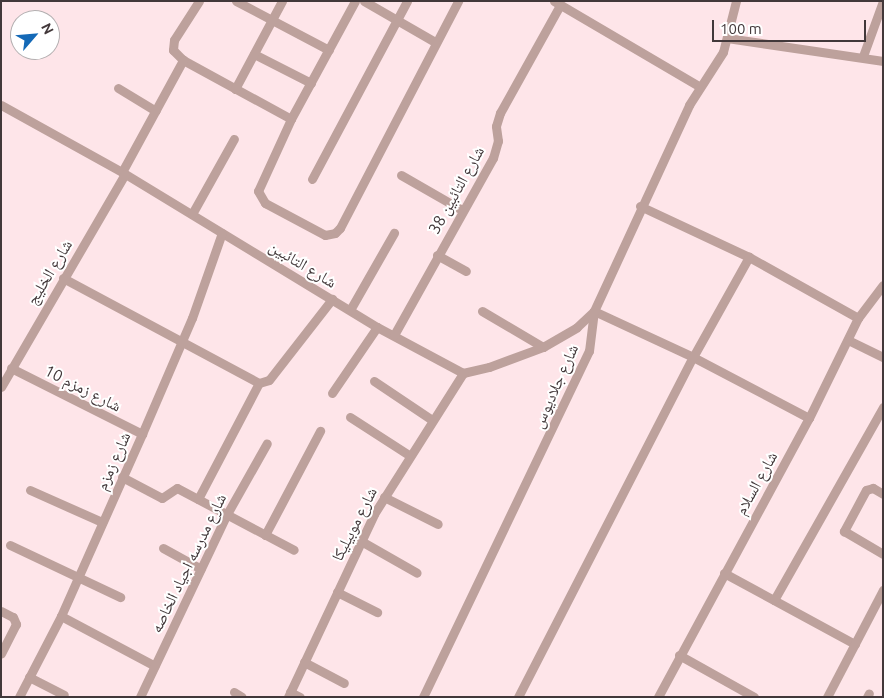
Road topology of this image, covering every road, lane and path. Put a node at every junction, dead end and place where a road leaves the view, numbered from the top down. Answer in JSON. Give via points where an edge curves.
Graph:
{"nodes":[{"id":1,"x":199,"y":1,"type":"edge"},
{"id":2,"x":236,"y":1,"type":"edge"},
{"id":3,"x":282,"y":1,"type":"edge"},
{"id":4,"x":355,"y":1,"type":"edge"},
{"id":5,"x":364,"y":1,"type":"edge"},
{"id":6,"x":407,"y":1,"type":"edge"},
{"id":7,"x":458,"y":1,"type":"edge"},
{"id":8,"x":736,"y":1,"type":"edge"},
{"id":9,"x":882,"y":1,"type":"edge"},
{"id":10,"x":557,"y":3,"type":"edge"},
{"id":11,"x":272,"y":20,"type":"junction"},
{"id":12,"x":397,"y":20,"type":"junction"},
{"id":13,"x":727,"y":38,"type":"junction"},
{"id":14,"x":435,"y":42,"type":"junction"},
{"id":15,"x":329,"y":50,"type":"junction"},
{"id":16,"x":254,"y":54,"type":"junction"},
{"id":17,"x":863,"y":56,"type":"junction"},
{"id":18,"x":183,"y":60,"type":"junction"},
{"id":19,"x":883,"y":60,"type":"edge"},
{"id":20,"x":311,"y":84,"type":"junction"},
{"id":21,"x":699,"y":86,"type":"junction"},
{"id":22,"x":118,"y":88,"type":"dead end"},
{"id":23,"x":235,"y":89,"type":"junction"},
{"id":24,"x":1,"y":105,"type":"edge"},
{"id":25,"x":156,"y":110,"type":"junction"},
{"id":26,"x":291,"y":119,"type":"junction"},
{"id":27,"x":234,"y":139,"type":"dead end"},
{"id":28,"x":124,"y":173,"type":"junction"},
{"id":29,"x":400,"y":175,"type":"dead end"},
{"id":30,"x":312,"y":179,"type":"dead end"},
{"id":31,"x":640,"y":206,"type":"junction"},
{"id":32,"x":462,"y":210,"type":"junction"},
{"id":33,"x":192,"y":214,"type":"junction"},
{"id":34,"x":222,"y":233,"type":"junction"},
{"id":35,"x":394,"y":233,"type":"dead end"},
{"id":36,"x":437,"y":255,"type":"junction"},
{"id":37,"x":749,"y":257,"type":"junction"},
{"id":38,"x":466,"y":271,"type":"dead end"},
{"id":39,"x":63,"y":278,"type":"junction"},
{"id":40,"x":881,"y":290,"type":"edge"},
{"id":41,"x":332,"y":299,"type":"junction"},
{"id":42,"x":350,"y":310,"type":"junction"},
{"id":43,"x":482,"y":311,"type":"dead end"},
{"id":44,"x":594,"y":311,"type":"junction"},
{"id":45,"x":858,"y":318,"type":"junction"},
{"id":46,"x":377,"y":326,"type":"junction"},
{"id":47,"x":394,"y":335,"type":"junction"},
{"id":48,"x":183,"y":340,"type":"junction"},
{"id":49,"x":848,"y":340,"type":"junction"},
{"id":50,"x":543,"y":347,"type":"junction"},
{"id":51,"x":693,"y":357,"type":"junction"},
{"id":52,"x":883,"y":357,"type":"edge"},
{"id":53,"x":11,"y":368,"type":"junction"},
{"id":54,"x":463,"y":373,"type":"junction"},
{"id":55,"x":374,"y":382,"type":"dead end"},
{"id":56,"x":259,"y":383,"type":"junction"},
{"id":57,"x":1,"y":387,"type":"edge"},
{"id":58,"x":332,"y":393,"type":"dead end"},
{"id":59,"x":883,"y":407,"type":"edge"},
{"id":60,"x":350,"y":416,"type":"dead end"},
{"id":61,"x":809,"y":418,"type":"junction"},
{"id":62,"x":432,"y":420,"type":"junction"},
{"id":63,"x":320,"y":431,"type":"dead end"},
{"id":64,"x":142,"y":434,"type":"junction"},
{"id":65,"x":267,"y":443,"type":"dead end"},
{"id":66,"x":410,"y":455,"type":"junction"},
{"id":67,"x":122,"y":477,"type":"junction"},
{"id":68,"x":30,"y":490,"type":"dead end"},
{"id":69,"x":883,"y":494,"type":"edge"},
{"id":70,"x":384,"y":497,"type":"junction"},
{"id":71,"x":198,"y":499,"type":"junction"},
{"id":72,"x":226,"y":514,"type":"junction"},
{"id":73,"x":102,"y":522,"type":"junction"},
{"id":74,"x":438,"y":524,"type":"dead end"},
{"id":75,"x":266,"y":535,"type":"junction"},
{"id":76,"x":361,"y":541,"type":"junction"},
{"id":77,"x":10,"y":545,"type":"dead end"},
{"id":78,"x":164,"y":548,"type":"dead end"},
{"id":79,"x":294,"y":550,"type":"dead end"},
{"id":80,"x":883,"y":554,"type":"edge"},
{"id":81,"x":201,"y":569,"type":"junction"},
{"id":82,"x":417,"y":572,"type":"dead end"},
{"id":83,"x":724,"y":573,"type":"junction"},
{"id":84,"x":78,"y":576,"type":"junction"},
{"id":85,"x":883,"y":590,"type":"edge"},
{"id":86,"x":337,"y":592,"type":"junction"},
{"id":87,"x":120,"y":598,"type":"dead end"},
{"id":88,"x":774,"y":600,"type":"junction"},
{"id":89,"x":1,"y":611,"type":"edge"},
{"id":90,"x":377,"y":612,"type":"dead end"},
{"id":91,"x":61,"y":616,"type":"junction"},
{"id":92,"x":854,"y":644,"type":"junction"},
{"id":93,"x":1,"y":653,"type":"edge"},
{"id":94,"x":679,"y":655,"type":"junction"},
{"id":95,"x":304,"y":662,"type":"junction"},
{"id":96,"x":155,"y":666,"type":"junction"},
{"id":97,"x":29,"y":678,"type":"junction"},
{"id":98,"x":344,"y":683,"type":"dead end"},
{"id":99,"x":289,"y":694,"type":"edge"},
{"id":100,"x":64,"y":695,"type":"dead end"},
{"id":101,"x":19,"y":697,"type":"edge"},
{"id":102,"x":140,"y":697,"type":"edge"},
{"id":103,"x":300,"y":697,"type":"edge"},
{"id":104,"x":423,"y":697,"type":"edge"},
{"id":105,"x":518,"y":697,"type":"edge"},
{"id":106,"x":658,"y":697,"type":"edge"},
{"id":107,"x":754,"y":697,"type":"edge"},
{"id":108,"x":828,"y":697,"type":"edge"}],
"edges":[{"from":1,"to":18,"type":"street","via":[[172,45]]},
{"from":2,"to":11,"type":"street"},
{"from":3,"to":11,"type":"street"},
{"from":4,"to":15,"type":"street"},
{"from":5,"to":12,"type":"street"},
{"from":6,"to":12,"type":"street"},
{"from":7,"to":14,"type":"street"},
{"from":8,"to":13,"type":"street","name":"شارع جلاديوس"},
{"from":9,"to":17,"type":"street"},
{"from":10,"to":21,"type":"street"},
{"from":10,"to":32,"type":"street","name":"شارع التائبين 38","via":[[500,113],[497,148]]},
{"from":11,"to":15,"type":"street"},
{"from":11,"to":16,"type":"street"},
{"from":12,"to":14,"type":"street"},
{"from":12,"to":30,"type":"street"},
{"from":13,"to":17,"type":"street"},
{"from":13,"to":21,"type":"street","name":"شارع جلاديوس","via":[[719,59]]},
{"from":14,"to":26,"type":"street","via":[[340,228],[331,235],[325,235],[274,208],[258,196]]},
{"from":15,"to":20,"type":"street"},
{"from":16,"to":20,"type":"street"},
{"from":16,"to":23,"type":"street"},
{"from":17,"to":19,"type":"street"},
{"from":18,"to":23,"type":"street"},
{"from":18,"to":25,"type":"street","name":"شارع الخليج"},
{"from":20,"to":26,"type":"street"},
{"from":21,"to":31,"type":"street","name":"شارع جلاديوس"},
{"from":22,"to":25,"type":"street"},
{"from":23,"to":26,"type":"street"},
{"from":24,"to":28,"type":"street","name":"شارع التائبين"},
{"from":25,"to":28,"type":"street","name":"شارع الخليج"},
{"from":27,"to":33,"type":"street"},
{"from":28,"to":33,"type":"street","name":"شارع التائبين"},
{"from":28,"to":39,"type":"street","name":"شارع الخليج"},
{"from":29,"to":32,"type":"street"},
{"from":31,"to":37,"type":"street"},
{"from":31,"to":44,"type":"street","name":"شارع جلاديوس"},
{"from":32,"to":36,"type":"street","name":"شارع التائبين 38"},
{"from":33,"to":34,"type":"street","name":"شارع التائبين"},
{"from":34,"to":41,"type":"street","name":"شارع التائبين"},
{"from":34,"to":48,"type":"street","name":"شارع زمزم"},
{"from":35,"to":42,"type":"street"},
{"from":36,"to":38,"type":"street"},
{"from":36,"to":47,"type":"street","name":"شارع التائبين 38"},
{"from":37,"to":45,"type":"street"},
{"from":37,"to":51,"type":"street"},
{"from":39,"to":48,"type":"street"},
{"from":39,"to":53,"type":"street","name":"شارع الخليج"},
{"from":40,"to":45,"type":"street","name":"شارع السلام"},
{"from":41,"to":42,"type":"street","name":"شارع التائبين"},
{"from":41,"to":56,"type":"street","via":[[269,380]]},
{"from":42,"to":46,"type":"street","name":"شارع التائبين"},
{"from":43,"to":50,"type":"street"},
{"from":44,"to":50,"type":"street","via":[[577,327]]},
{"from":44,"to":51,"type":"street"},
{"from":44,"to":104,"type":"street","name":"شارع جلاديوس","via":[[589,352]]},
{"from":45,"to":49,"type":"street","name":"شارع السلام"},
{"from":46,"to":47,"type":"street","name":"شارع التائبين"},
{"from":46,"to":58,"type":"street"},
{"from":47,"to":54,"type":"street","name":"شارع التائبين"},
{"from":48,"to":56,"type":"street"},
{"from":48,"to":64,"type":"street","name":"شارع زمزم"},
{"from":49,"to":52,"type":"street"},
{"from":49,"to":61,"type":"street","name":"شارع السلام"},
{"from":50,"to":54,"type":"street"},
{"from":51,"to":61,"type":"street"},
{"from":51,"to":105,"type":"street"},
{"from":53,"to":57,"type":"street","name":"شارع الخليج"},
{"from":53,"to":64,"type":"street","name":"شارع زمزم 10"},
{"from":54,"to":62,"type":"street","name":"شارع موبيليكا"},
{"from":55,"to":62,"type":"street"},
{"from":56,"to":71,"type":"street"},
{"from":59,"to":88,"type":"street"},
{"from":60,"to":66,"type":"street"},
{"from":61,"to":83,"type":"street","name":"شارع السلام"},
{"from":62,"to":66,"type":"street","name":"شارع موبيليكا"},
{"from":63,"to":75,"type":"street"},
{"from":64,"to":67,"type":"street","name":"شارع زمزم"},
{"from":65,"to":72,"type":"street","name":"شارع مدرسه اجياد الخاصه"},
{"from":66,"to":70,"type":"street","name":"شارع موبيليكا"},
{"from":67,"to":71,"type":"street","via":[[161,498],[177,488]]},
{"from":67,"to":73,"type":"street","name":"شارع زمزم"},
{"from":68,"to":73,"type":"street"},
{"from":69,"to":80,"type":"street","via":[[872,488],[866,490],[844,528],[845,533]]},
{"from":70,"to":74,"type":"street"},
{"from":70,"to":76,"type":"street","name":"شارع موبيليكا"},
{"from":71,"to":72,"type":"street"},
{"from":72,"to":75,"type":"street"},
{"from":72,"to":81,"type":"street","name":"شارع مدرسه اجياد الخاصه"},
{"from":73,"to":84,"type":"street","name":"شارع زمزم"},
{"from":75,"to":79,"type":"street"},
{"from":76,"to":82,"type":"street"},
{"from":76,"to":86,"type":"street","name":"شارع موبيليكا"},
{"from":77,"to":84,"type":"street"},
{"from":78,"to":81,"type":"street"},
{"from":81,"to":96,"type":"street","name":"شارع مدرسه اجياد الخاصه"},
{"from":83,"to":88,"type":"street"},
{"from":83,"to":94,"type":"street","name":"شارع السلام"},
{"from":84,"to":87,"type":"street"},
{"from":84,"to":91,"type":"street","name":"شارع زمزم"},
{"from":85,"to":92,"type":"street"},
{"from":86,"to":90,"type":"street"},
{"from":86,"to":95,"type":"street","name":"شارع موبيليكا"},
{"from":88,"to":92,"type":"street"},
{"from":89,"to":93,"type":"street","via":[[13,617],[16,624]]},
{"from":91,"to":96,"type":"street"},
{"from":91,"to":97,"type":"street","name":"شارع زمزم"},
{"from":92,"to":108,"type":"street"},
{"from":94,"to":106,"type":"street","name":"شارع السلام"},
{"from":94,"to":107,"type":"street"},
{"from":95,"to":98,"type":"street"},
{"from":95,"to":99,"type":"street","name":"شارع موبيليكا"},
{"from":96,"to":102,"type":"street","name":"شارع مدرسه اجياد الخاصه"},
{"from":97,"to":100,"type":"street"},
{"from":97,"to":101,"type":"street","name":"شارع زمزم"},
{"from":99,"to":103,"type":"street"}]}
